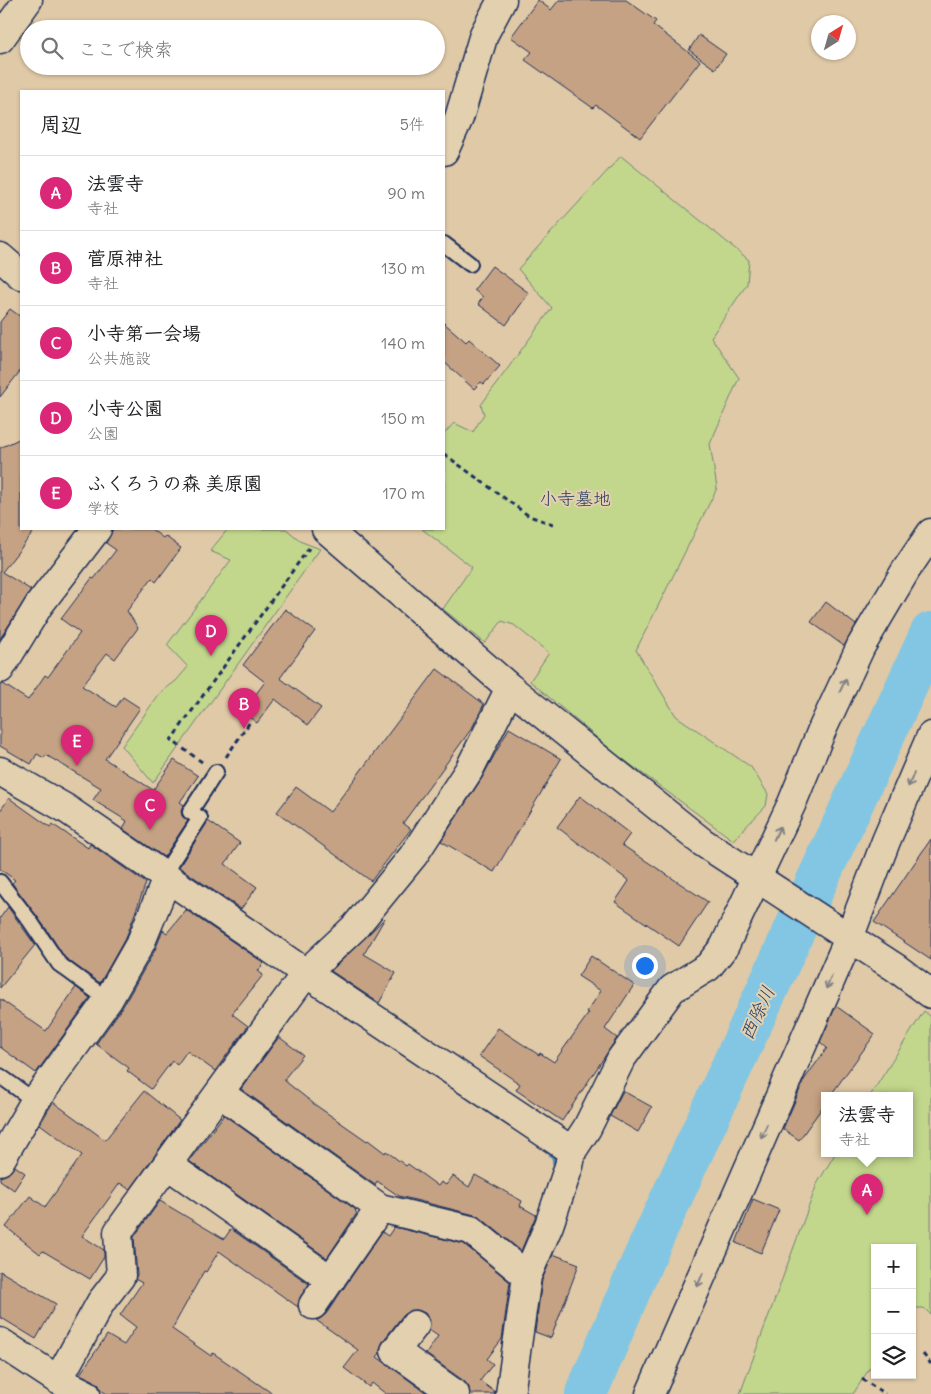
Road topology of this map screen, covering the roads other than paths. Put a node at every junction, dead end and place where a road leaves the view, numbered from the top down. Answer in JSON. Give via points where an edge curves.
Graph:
{"nodes":[{"id":1,"x":28,"y":0,"type":"edge"},
{"id":2,"x":502,"y":0,"type":"edge"},
{"id":3,"x":0,"y":39,"type":"edge"},
{"id":4,"x":445,"y":149,"type":"edge"},
{"id":5,"x":445,"y":245,"type":"edge"},
{"id":6,"x":0,"y":257,"type":"edge"},
{"id":7,"x":470,"y":264,"type":"dead end"},
{"id":8,"x":20,"y":274,"type":"edge"},
{"id":9,"x":96,"y":530,"type":"edge"},
{"id":10,"x":931,"y":533,"type":"edge"},
{"id":11,"x":319,"y":537,"type":"edge"},
{"id":12,"x":0,"y":669,"type":"edge"},
{"id":13,"x":510,"y":688,"type":"junction"},
{"id":14,"x":931,"y":736,"type":"edge"},
{"id":15,"x":220,"y":767,"type":"road end"},
{"id":16,"x":0,"y":771,"type":"edge"},
{"id":17,"x":165,"y":877,"type":"junction"},
{"id":18,"x":0,"y":882,"type":"edge"},
{"id":19,"x":767,"y":884,"type":"junction"},
{"id":20,"x":842,"y":934,"type":"junction"},
{"id":21,"x":306,"y":973,"type":"junction"},
{"id":22,"x":931,"y":994,"type":"edge"},
{"id":23,"x":108,"y":1000,"type":"junction"},
{"id":24,"x":0,"y":1076,"type":"edge"},
{"id":25,"x":220,"y":1094,"type":"junction"},
{"id":26,"x":35,"y":1101,"type":"junction"},
{"id":27,"x":572,"y":1150,"type":"junction"},
{"id":28,"x":0,"y":1161,"type":"edge"},
{"id":29,"x":168,"y":1166,"type":"junction"},
{"id":30,"x":380,"y":1208,"type":"junction"},
{"id":31,"x":527,"y":1276,"type":"junction"},
{"id":32,"x":331,"y":1280,"type":"junction"},
{"id":33,"x":313,"y":1305,"type":"dead end"},
{"id":34,"x":414,"y":1325,"type":"dead end"},
{"id":35,"x":0,"y":1342,"type":"edge"},
{"id":36,"x":58,"y":1380,"type":"junction"},
{"id":37,"x":86,"y":1394,"type":"edge"},
{"id":38,"x":455,"y":1394,"type":"edge"},
{"id":39,"x":510,"y":1394,"type":"edge"},
{"id":40,"x":650,"y":1394,"type":"edge"}],
"edges":[{"from":1,"to":3,"type":"street"},
{"from":2,"to":4,"type":"street","via":[[484,34],[459,118]]},
{"from":5,"to":7,"type":"lane"},
{"from":6,"to":8,"type":"street"},
{"from":9,"to":12,"type":"street","via":[[39,605]]},
{"from":19,"to":10,"type":"street","one_way":true,"via":[[792,803],[861,646]]},
{"from":11,"to":13,"type":"street"},
{"from":13,"to":19,"type":"street","via":[[702,842]]},
{"from":13,"to":21,"type":"street","via":[[469,770],[413,856],[355,927]]},
{"from":14,"to":20,"type":"street","one_way":true},
{"from":15,"to":17,"type":"lane","via":[[190,812],[200,818]]},
{"from":16,"to":17,"type":"street","via":[[65,808]]},
{"from":17,"to":21,"type":"street"},
{"from":17,"to":23,"type":"street","via":[[141,942]]},
{"from":18,"to":23,"type":"lane","via":[[59,964]]},
{"from":19,"to":20,"type":"street"},
{"from":19,"to":27,"type":"street","via":[[708,967],[672,989],[621,1059],[587,1128]]},
{"from":20,"to":22,"type":"street"},
{"from":20,"to":40,"type":"street","one_way":true},
{"from":21,"to":25,"type":"street"},
{"from":21,"to":27,"type":"street"},
{"from":23,"to":26,"type":"street"},
{"from":24,"to":26,"type":"lane"},
{"from":25,"to":29,"type":"street"},
{"from":25,"to":30,"type":"street"},
{"from":26,"to":28,"type":"street"},
{"from":27,"to":31,"type":"street","via":[[549,1225]]},
{"from":29,"to":32,"type":"street"},
{"from":29,"to":36,"type":"street","via":[[118,1232],[120,1276],[101,1302]]},
{"from":30,"to":31,"type":"street","via":[[471,1230]]},
{"from":30,"to":32,"type":"street"},
{"from":31,"to":39,"type":"street"},
{"from":32,"to":33,"type":"street"},
{"from":34,"to":38,"type":"street","via":[[395,1351]]},
{"from":35,"to":36,"type":"street"},
{"from":36,"to":37,"type":"street"}]}
